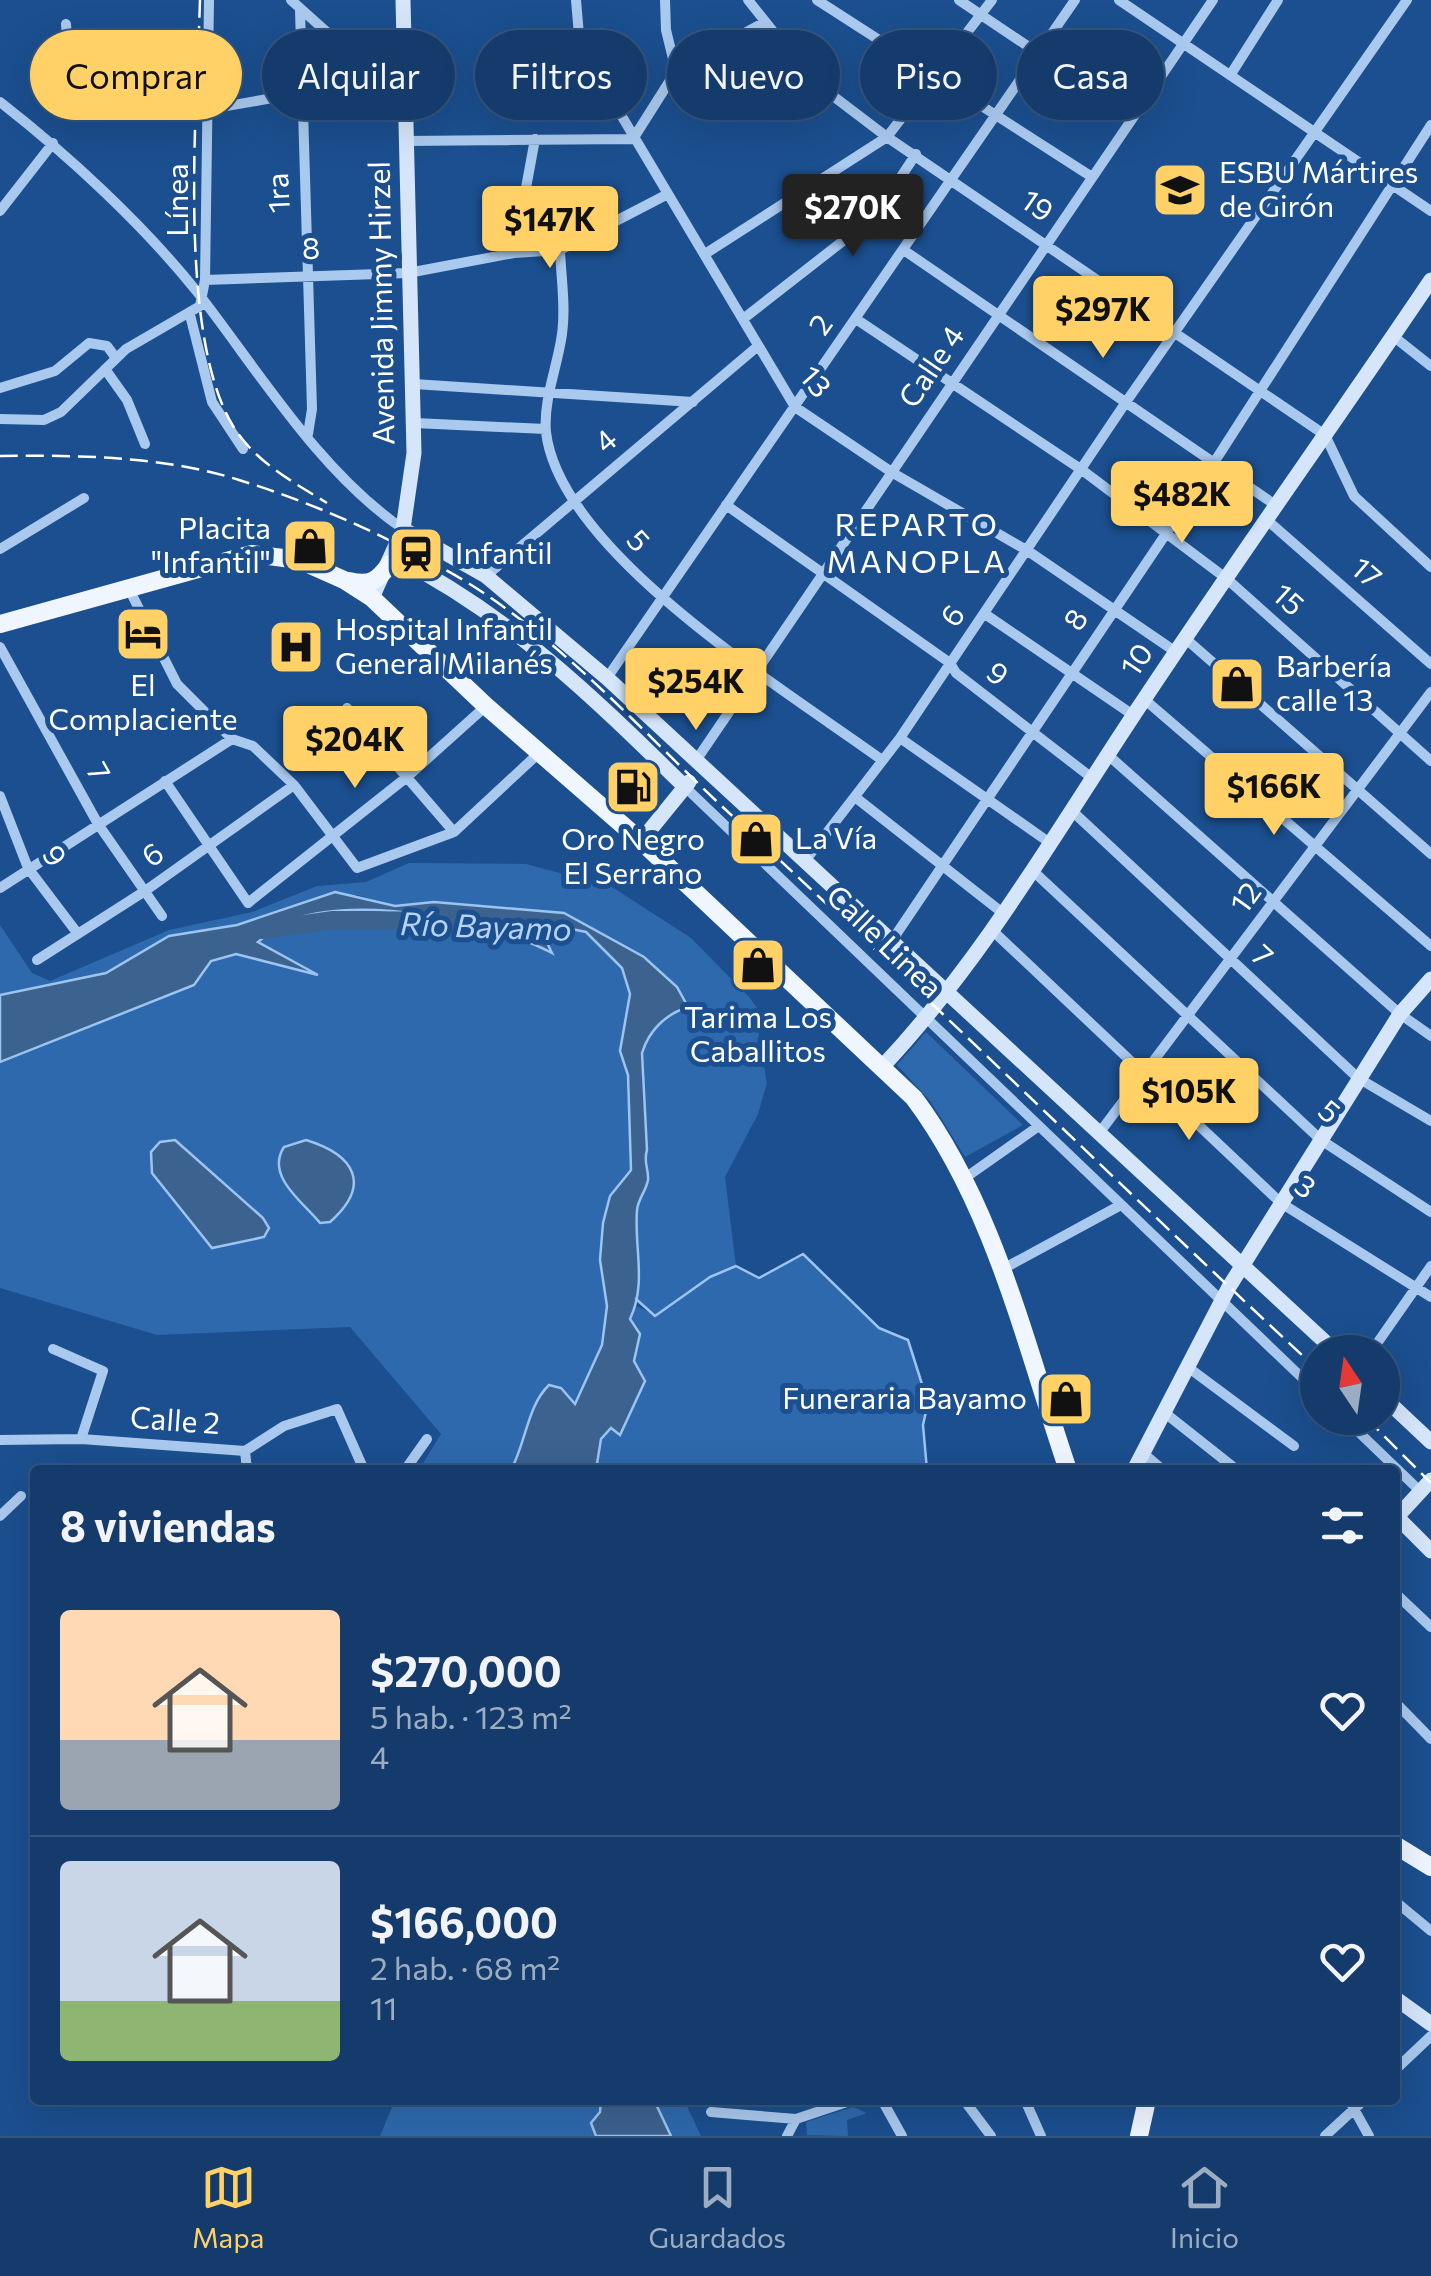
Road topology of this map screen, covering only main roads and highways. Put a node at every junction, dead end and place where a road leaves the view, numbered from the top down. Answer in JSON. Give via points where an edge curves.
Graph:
{"nodes":[{"id":1,"x":392,"y":560,"type":"road end"},
{"id":2,"x":344,"y":580,"type":"junction"},
{"id":3,"x":0,"y":624,"type":"edge"},
{"id":4,"x":1066,"y":1465,"type":"edge"},
{"id":5,"x":1400,"y":1847,"type":"edge"},
{"id":6,"x":1431,"y":1867,"type":"edge"},
{"id":7,"x":1146,"y":2105,"type":"edge"},
{"id":8,"x":1140,"y":2136,"type":"edge"}],
"edges":[{"from":1,"to":2,"type":"main road","via":[[370,584]]},
{"from":2,"to":3,"type":"main road","via":[[299,560],[252,554]]},
{"from":2,"to":4,"type":"main road","via":[[641,841],[883,1066],[939,1131],[965,1178]]},
{"from":5,"to":6,"type":"main road"},
{"from":7,"to":8,"type":"main road"}]}
